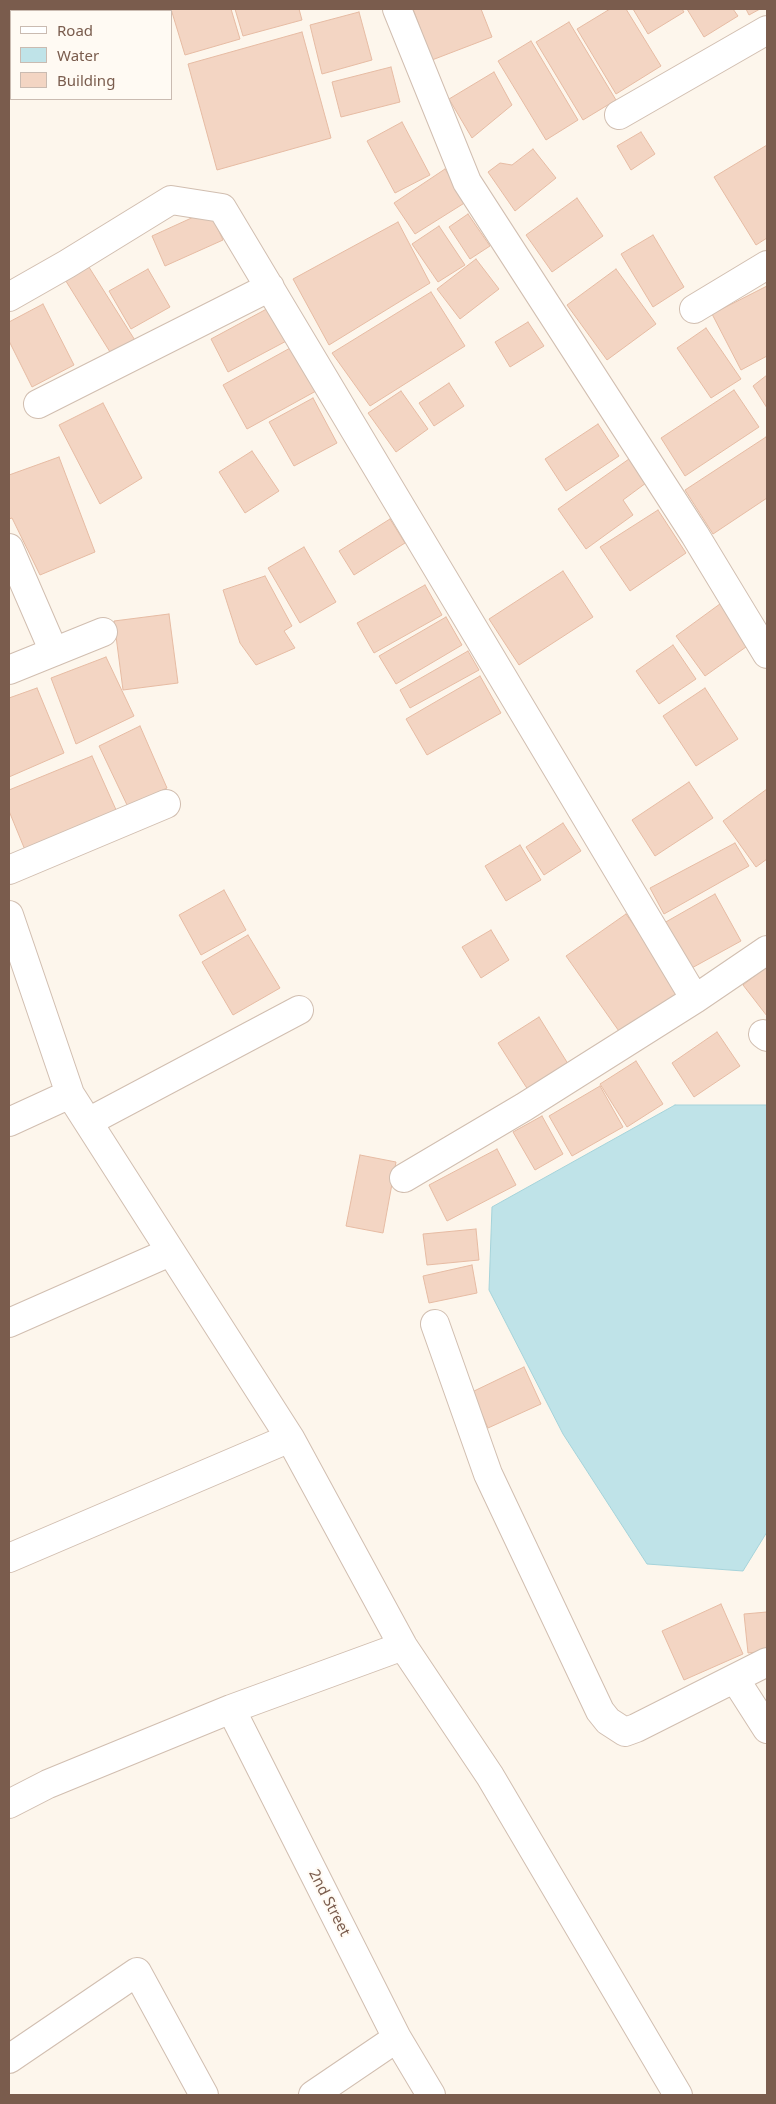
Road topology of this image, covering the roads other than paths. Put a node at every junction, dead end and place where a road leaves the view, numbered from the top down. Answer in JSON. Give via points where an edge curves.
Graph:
{"nodes":[{"id":1,"x":397,"y":9,"type":"edge"},
{"id":2,"x":767,"y":30,"type":"edge"},
{"id":3,"x":619,"y":115,"type":"dead end"},
{"id":4,"x":767,"y":265,"type":"edge"},
{"id":5,"x":270,"y":288,"type":"junction"},
{"id":6,"x":9,"y":297,"type":"edge"},
{"id":7,"x":694,"y":309,"type":"dead end"},
{"id":8,"x":38,"y":404,"type":"dead end"},
{"id":9,"x":9,"y":548,"type":"edge"},
{"id":10,"x":102,"y":632,"type":"dead end"},
{"id":11,"x":54,"y":652,"type":"junction"},
{"id":12,"x":767,"y":654,"type":"edge"},
{"id":13,"x":9,"y":670,"type":"edge"},
{"id":14,"x":166,"y":804,"type":"dead end"},
{"id":15,"x":9,"y":870,"type":"edge"},
{"id":16,"x":9,"y":915,"type":"edge"},
{"id":17,"x":767,"y":950,"type":"edge"},
{"id":18,"x":695,"y":999,"type":"junction"},
{"id":19,"x":299,"y":1010,"type":"dead end"},
{"id":20,"x":70,"y":1094,"type":"junction"},
{"id":21,"x":9,"y":1122,"type":"edge"},
{"id":22,"x":88,"y":1122,"type":"junction"},
{"id":23,"x":404,"y":1178,"type":"dead end"},
{"id":24,"x":170,"y":1252,"type":"junction"},
{"id":25,"x":9,"y":1324,"type":"edge"},
{"id":26,"x":435,"y":1324,"type":"dead end"},
{"id":27,"x":290,"y":1438,"type":"junction"},
{"id":28,"x":9,"y":1558,"type":"edge"},
{"id":29,"x":403,"y":1646,"type":"junction"},
{"id":30,"x":767,"y":1662,"type":"edge"},
{"id":31,"x":735,"y":1679,"type":"junction"},
{"id":32,"x":230,"y":1709,"type":"junction"},
{"id":33,"x":767,"y":1729,"type":"edge"},
{"id":34,"x":9,"y":1804,"type":"edge"},
{"id":35,"x":397,"y":2038,"type":"junction"},
{"id":36,"x":9,"y":2059,"type":"edge"},
{"id":37,"x":204,"y":2095,"type":"edge"},
{"id":38,"x":313,"y":2095,"type":"edge"},
{"id":39,"x":431,"y":2095,"type":"edge"},
{"id":40,"x":678,"y":2095,"type":"edge"}],
"edges":[{"from":1,"to":12,"type":"street","via":[[466,182],[695,535]]},
{"from":2,"to":3,"type":"street"},
{"from":4,"to":7,"type":"street"},
{"from":5,"to":6,"type":"street","via":[[222,208],[171,200]]},
{"from":5,"to":8,"type":"street"},
{"from":5,"to":18,"type":"street"},
{"from":9,"to":11,"type":"street"},
{"from":10,"to":11,"type":"street"},
{"from":11,"to":13,"type":"street"},
{"from":14,"to":15,"type":"street"},
{"from":16,"to":20,"type":"street"},
{"from":17,"to":18,"type":"street"},
{"from":18,"to":23,"type":"street"},
{"from":19,"to":22,"type":"street"},
{"from":20,"to":21,"type":"street"},
{"from":20,"to":22,"type":"street"},
{"from":22,"to":24,"type":"street"},
{"from":24,"to":25,"type":"street"},
{"from":24,"to":27,"type":"street"},
{"from":26,"to":31,"type":"street","via":[[488,1474],[600,1711],[608,1721],[625,1732],[664,1716]]},
{"from":27,"to":28,"type":"street"},
{"from":27,"to":29,"type":"street"},
{"from":29,"to":32,"type":"street"},
{"from":29,"to":40,"type":"street","via":[[490,1776]]},
{"from":30,"to":31,"type":"street"},
{"from":31,"to":33,"type":"street"},
{"from":32,"to":34,"type":"street","via":[[48,1784]]},
{"from":32,"to":35,"type":"street","name":"2nd Street"},
{"from":35,"to":38,"type":"street"},
{"from":35,"to":39,"type":"street","name":"2nd Street"},
{"from":36,"to":37,"type":"street","via":[[137,1972]]}]}
